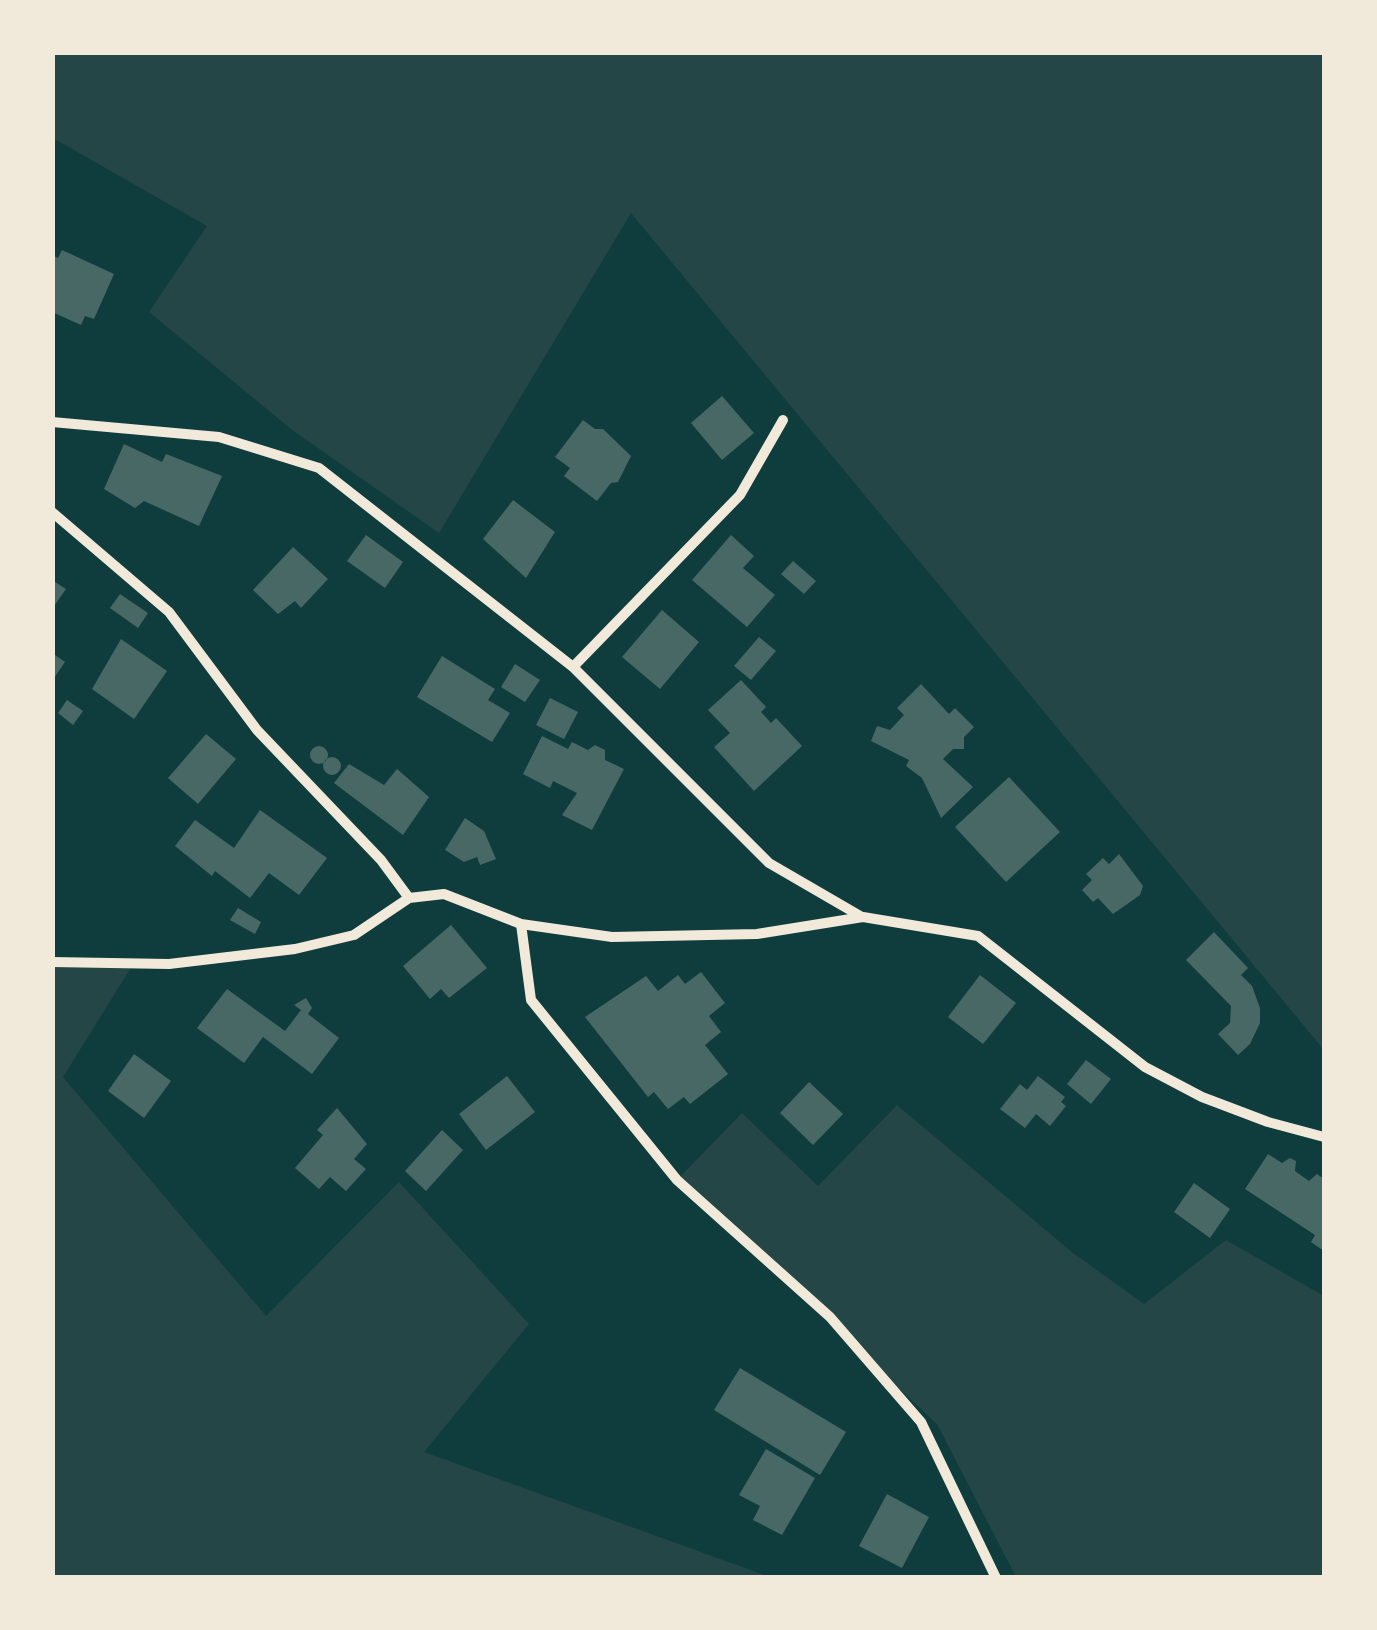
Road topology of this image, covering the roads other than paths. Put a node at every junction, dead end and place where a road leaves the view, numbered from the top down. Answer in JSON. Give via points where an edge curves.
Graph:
{"nodes":[{"id":1,"x":783,"y":420,"type":"dead end"},
{"id":2,"x":52,"y":422,"type":"edge"},
{"id":3,"x":52,"y":512,"type":"edge"},
{"id":4,"x":574,"y":667,"type":"junction"},
{"id":5,"x":408,"y":898,"type":"junction"},
{"id":6,"x":863,"y":917,"type":"junction"},
{"id":7,"x":521,"y":924,"type":"junction"},
{"id":8,"x":52,"y":962,"type":"edge"},
{"id":9,"x":1324,"y":1137,"type":"edge"},
{"id":10,"x":996,"y":1578,"type":"edge"}],
"edges":[{"from":1,"to":4,"type":"street","via":[[740,495]]},
{"from":2,"to":4,"type":"street","via":[[220,437],[319,468]]},
{"from":3,"to":5,"type":"street","via":[[169,612],[257,730],[381,860]]},
{"from":4,"to":6,"type":"street","via":[[769,863]]},
{"from":5,"to":7,"type":"street","via":[[444,894]]},
{"from":5,"to":8,"type":"street","via":[[354,936],[296,949],[169,964]]},
{"from":6,"to":7,"type":"street","via":[[739,934],[612,937]]},
{"from":6,"to":9,"type":"street","via":[[978,936],[1145,1067],[1202,1097]]},
{"from":7,"to":10,"type":"street","via":[[531,1000],[676,1180],[830,1317],[921,1422]]}]}
